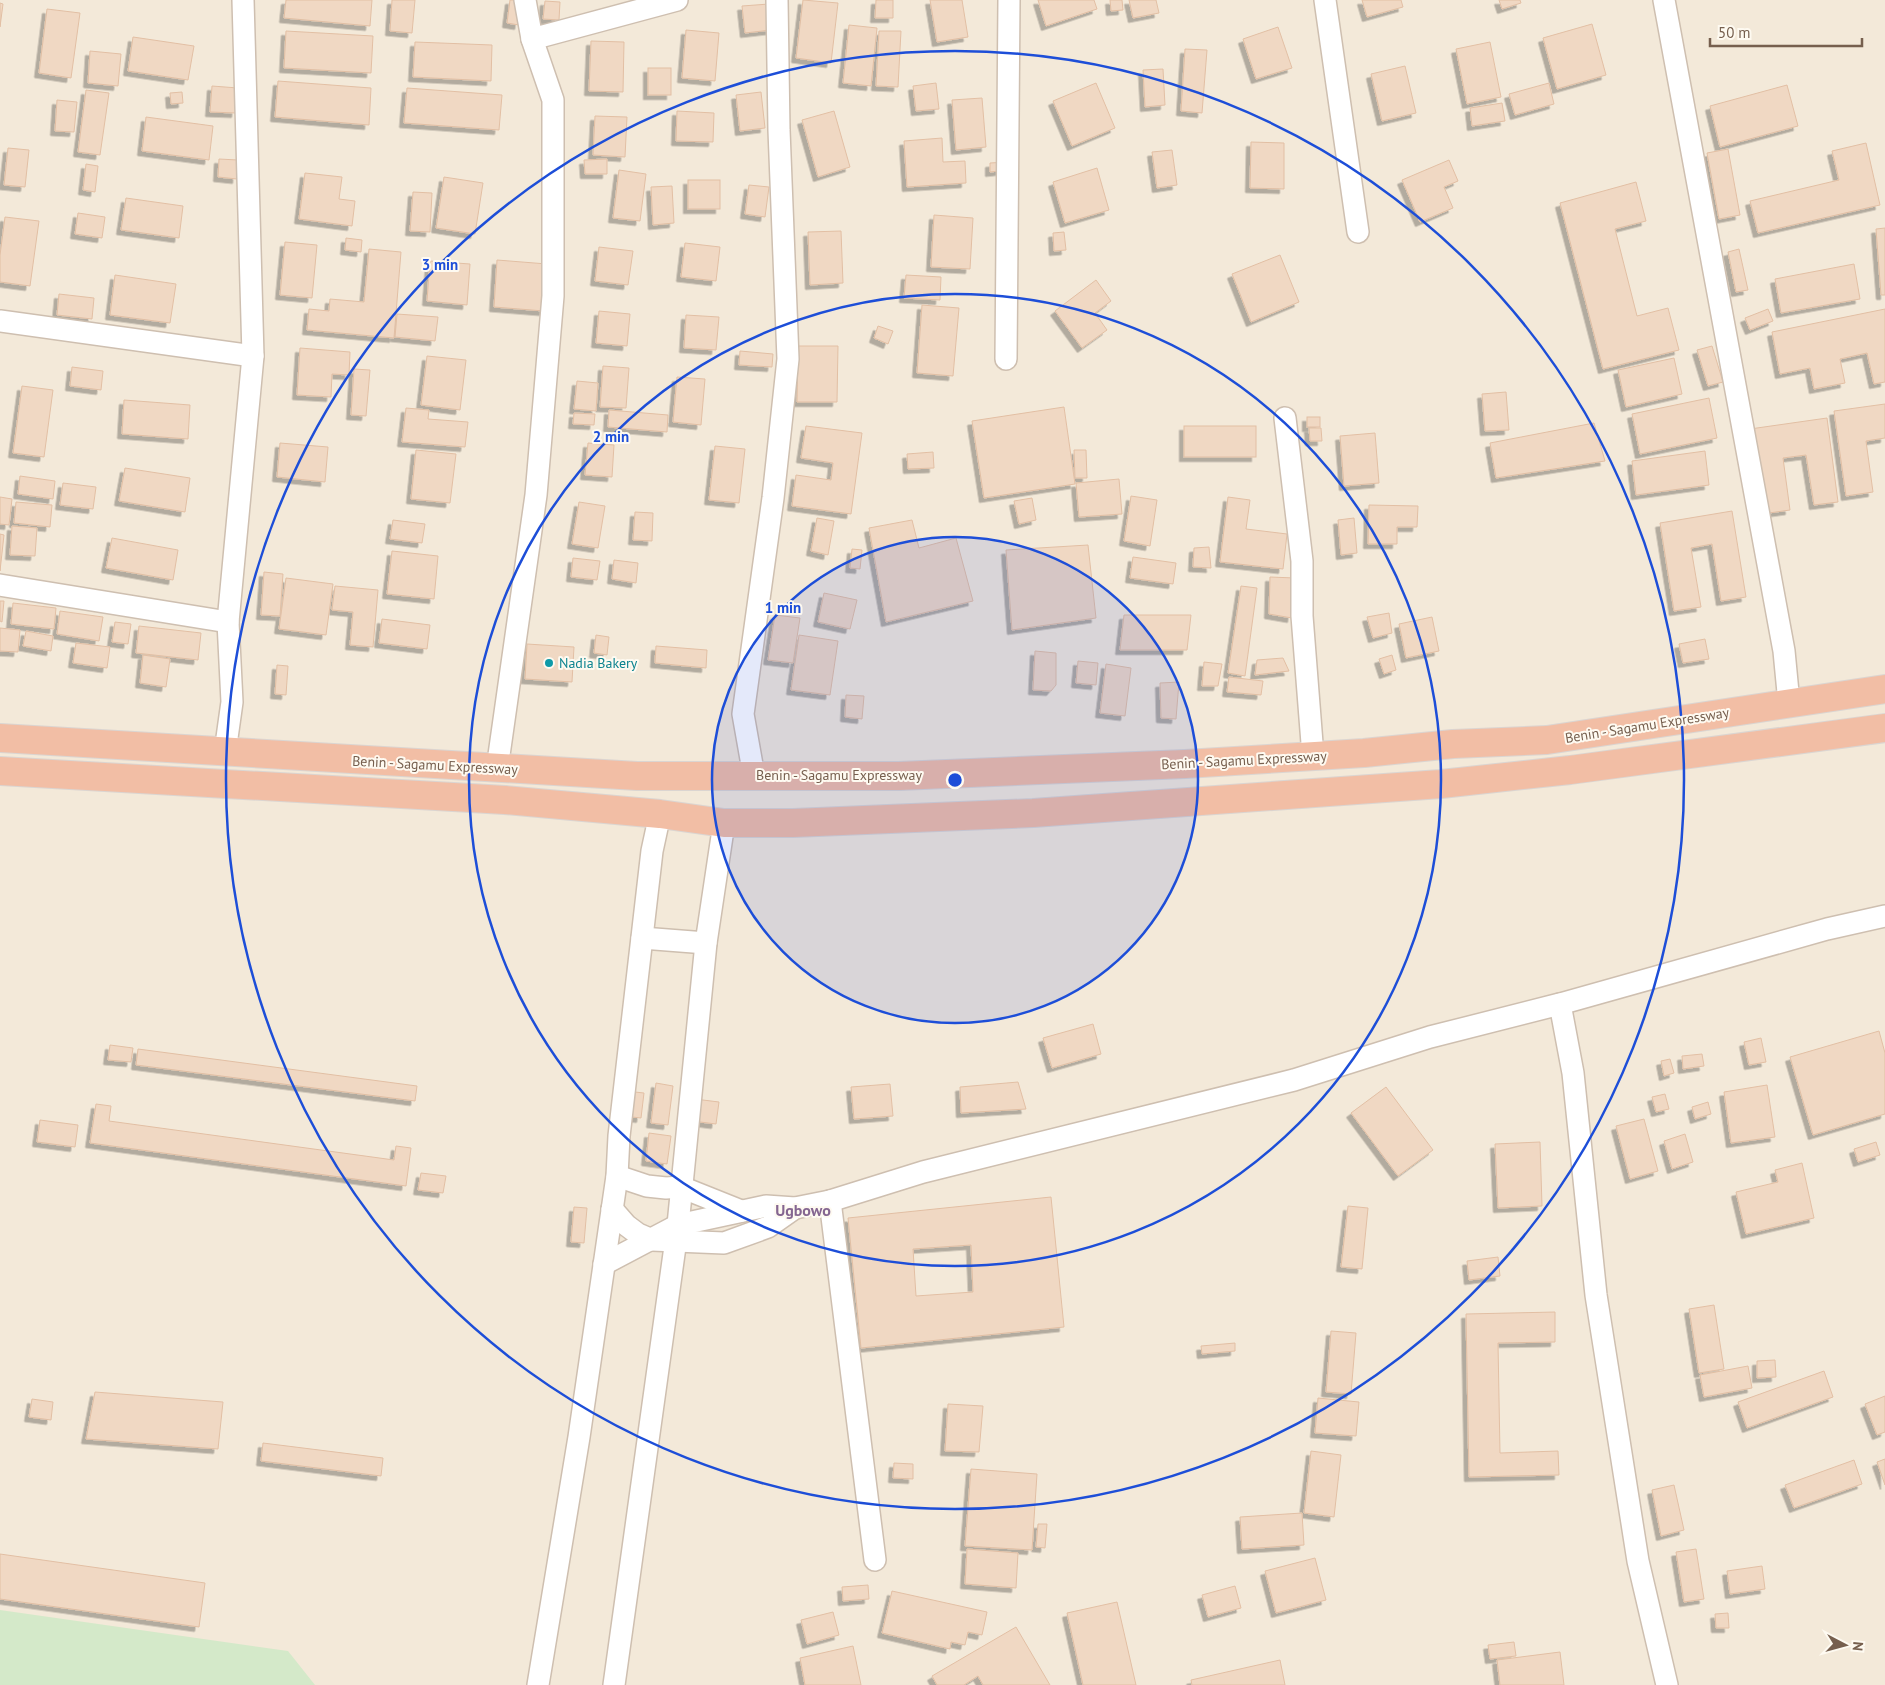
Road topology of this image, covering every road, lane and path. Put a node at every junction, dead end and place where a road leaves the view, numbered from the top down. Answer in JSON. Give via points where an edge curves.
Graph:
{"nodes":[{"id":1,"x":243,"y":0,"type":"edge"},
{"id":2,"x":525,"y":0,"type":"edge"},
{"id":3,"x":676,"y":0,"type":"edge"},
{"id":4,"x":777,"y":0,"type":"edge"},
{"id":5,"x":1009,"y":0,"type":"edge"},
{"id":6,"x":1325,"y":0,"type":"edge"},
{"id":7,"x":1664,"y":0,"type":"edge"},
{"id":8,"x":532,"y":39,"type":"junction"},
{"id":9,"x":1358,"y":232,"type":"dead end"},
{"id":10,"x":0,"y":321,"type":"edge"},
{"id":11,"x":253,"y":356,"type":"junction"},
{"id":12,"x":1006,"y":359,"type":"dead end"},
{"id":13,"x":1285,"y":418,"type":"dead end"},
{"id":14,"x":0,"y":585,"type":"edge"},
{"id":15,"x":228,"y":622,"type":"junction"},
{"id":16,"x":1885,"y":689,"type":"edge"},
{"id":17,"x":1789,"y":703,"type":"junction"},
{"id":18,"x":1885,"y":728,"type":"edge"},
{"id":19,"x":0,"y":738,"type":"edge"},
{"id":20,"x":225,"y":752,"type":"junction"},
{"id":21,"x":1313,"y":756,"type":"junction"},
{"id":22,"x":496,"y":768,"type":"junction"},
{"id":23,"x":0,"y":770,"type":"edge"},
{"id":24,"x":754,"y":776,"type":"junction"},
{"id":25,"x":660,"y":814,"type":"junction"},
{"id":26,"x":724,"y":822,"type":"junction"},
{"id":27,"x":1885,"y":916,"type":"edge"},
{"id":28,"x":642,"y":938,"type":"junction"},
{"id":29,"x":706,"y":943,"type":"junction"},
{"id":30,"x":1560,"y":1004,"type":"junction"},
{"id":31,"x":616,"y":1176,"type":"junction"},
{"id":32,"x":681,"y":1187,"type":"junction"},
{"id":33,"x":830,"y":1201,"type":"junction"},
{"id":34,"x":795,"y":1208,"type":"junction"},
{"id":35,"x":612,"y":1209,"type":"junction"},
{"id":36,"x":741,"y":1211,"type":"junction"},
{"id":37,"x":676,"y":1233,"type":"junction"},
{"id":38,"x":652,"y":1240,"type":"junction"},
{"id":39,"x":724,"y":1243,"type":"junction"},
{"id":40,"x":604,"y":1264,"type":"junction"},
{"id":41,"x":670,"y":1265,"type":"junction"},
{"id":42,"x":875,"y":1560,"type":"dead end"},
{"id":43,"x":538,"y":1685,"type":"edge"},
{"id":44,"x":614,"y":1685,"type":"edge"},
{"id":45,"x":1667,"y":1685,"type":"edge"}],
"edges":[{"from":1,"to":11,"type":"street"},
{"from":2,"to":8,"type":"street"},
{"from":3,"to":8,"type":"street"},
{"from":4,"to":24,"type":"street","via":[[788,359],[773,498],[743,714]]},
{"from":5,"to":12,"type":"street"},
{"from":6,"to":9,"type":"street"},
{"from":7,"to":17,"type":"street","via":[[1784,651]]},
{"from":8,"to":22,"type":"street","via":[[553,100],[552,296],[536,495]]},
{"from":10,"to":11,"type":"street"},
{"from":11,"to":15,"type":"street"},
{"from":13,"to":21,"type":"street","via":[[1302,561],[1302,616]]},
{"from":14,"to":15,"type":"street"},
{"from":15,"to":20,"type":"street","via":[[232,702]]},
{"from":16,"to":17,"type":"highway","name":"Benin - Sagamu Expressway"},
{"from":17,"to":21,"type":"highway","name":"Benin - Sagamu Expressway","via":[[1547,740]]},
{"from":18,"to":26,"type":"highway","via":[[1441,784],[1033,813],[793,823]]},
{"from":19,"to":20,"type":"highway","name":"Benin - Sagamu Expressway"},
{"from":20,"to":22,"type":"highway","name":"Benin - Sagamu Expressway"},
{"from":21,"to":24,"type":"highway","name":"Benin - Sagamu Expressway","via":[[899,776]]},
{"from":22,"to":24,"type":"highway","name":"Benin - Sagamu Expressway","via":[[637,776]]},
{"from":23,"to":25,"type":"highway","via":[[505,800]]},
{"from":25,"to":26,"type":"highway"},
{"from":25,"to":28,"type":"street","via":[[652,851]]},
{"from":26,"to":29,"type":"street"},
{"from":27,"to":30,"type":"street","via":[[1827,929]]},
{"from":28,"to":29,"type":"street"},
{"from":28,"to":31,"type":"street"},
{"from":29,"to":32,"type":"street"},
{"from":30,"to":33,"type":"street","via":[[1430,1037],[1294,1080],[923,1172]]},
{"from":30,"to":45,"type":"street","via":[[1573,1073],[1596,1295],[1638,1561]]},
{"from":31,"to":32,"type":"street","via":[[647,1186]]},
{"from":31,"to":35,"type":"street"},
{"from":32,"to":36,"type":"street"},
{"from":32,"to":37,"type":"street"},
{"from":33,"to":34,"type":"street"},
{"from":33,"to":42,"type":"street"},
{"from":34,"to":36,"type":"street","via":[[766,1206]]},
{"from":34,"to":39,"type":"street","via":[[768,1227]]},
{"from":35,"to":38,"type":"street","via":[[626,1225]]},
{"from":35,"to":40,"type":"street"},
{"from":36,"to":37,"type":"street"},
{"from":37,"to":38,"type":"street"},
{"from":37,"to":39,"type":"street"},
{"from":37,"to":41,"type":"street"},
{"from":38,"to":40,"type":"street"},
{"from":39,"to":41,"type":"street"},
{"from":40,"to":43,"type":"street","via":[[578,1446]]},
{"from":41,"to":44,"type":"street"}]}
